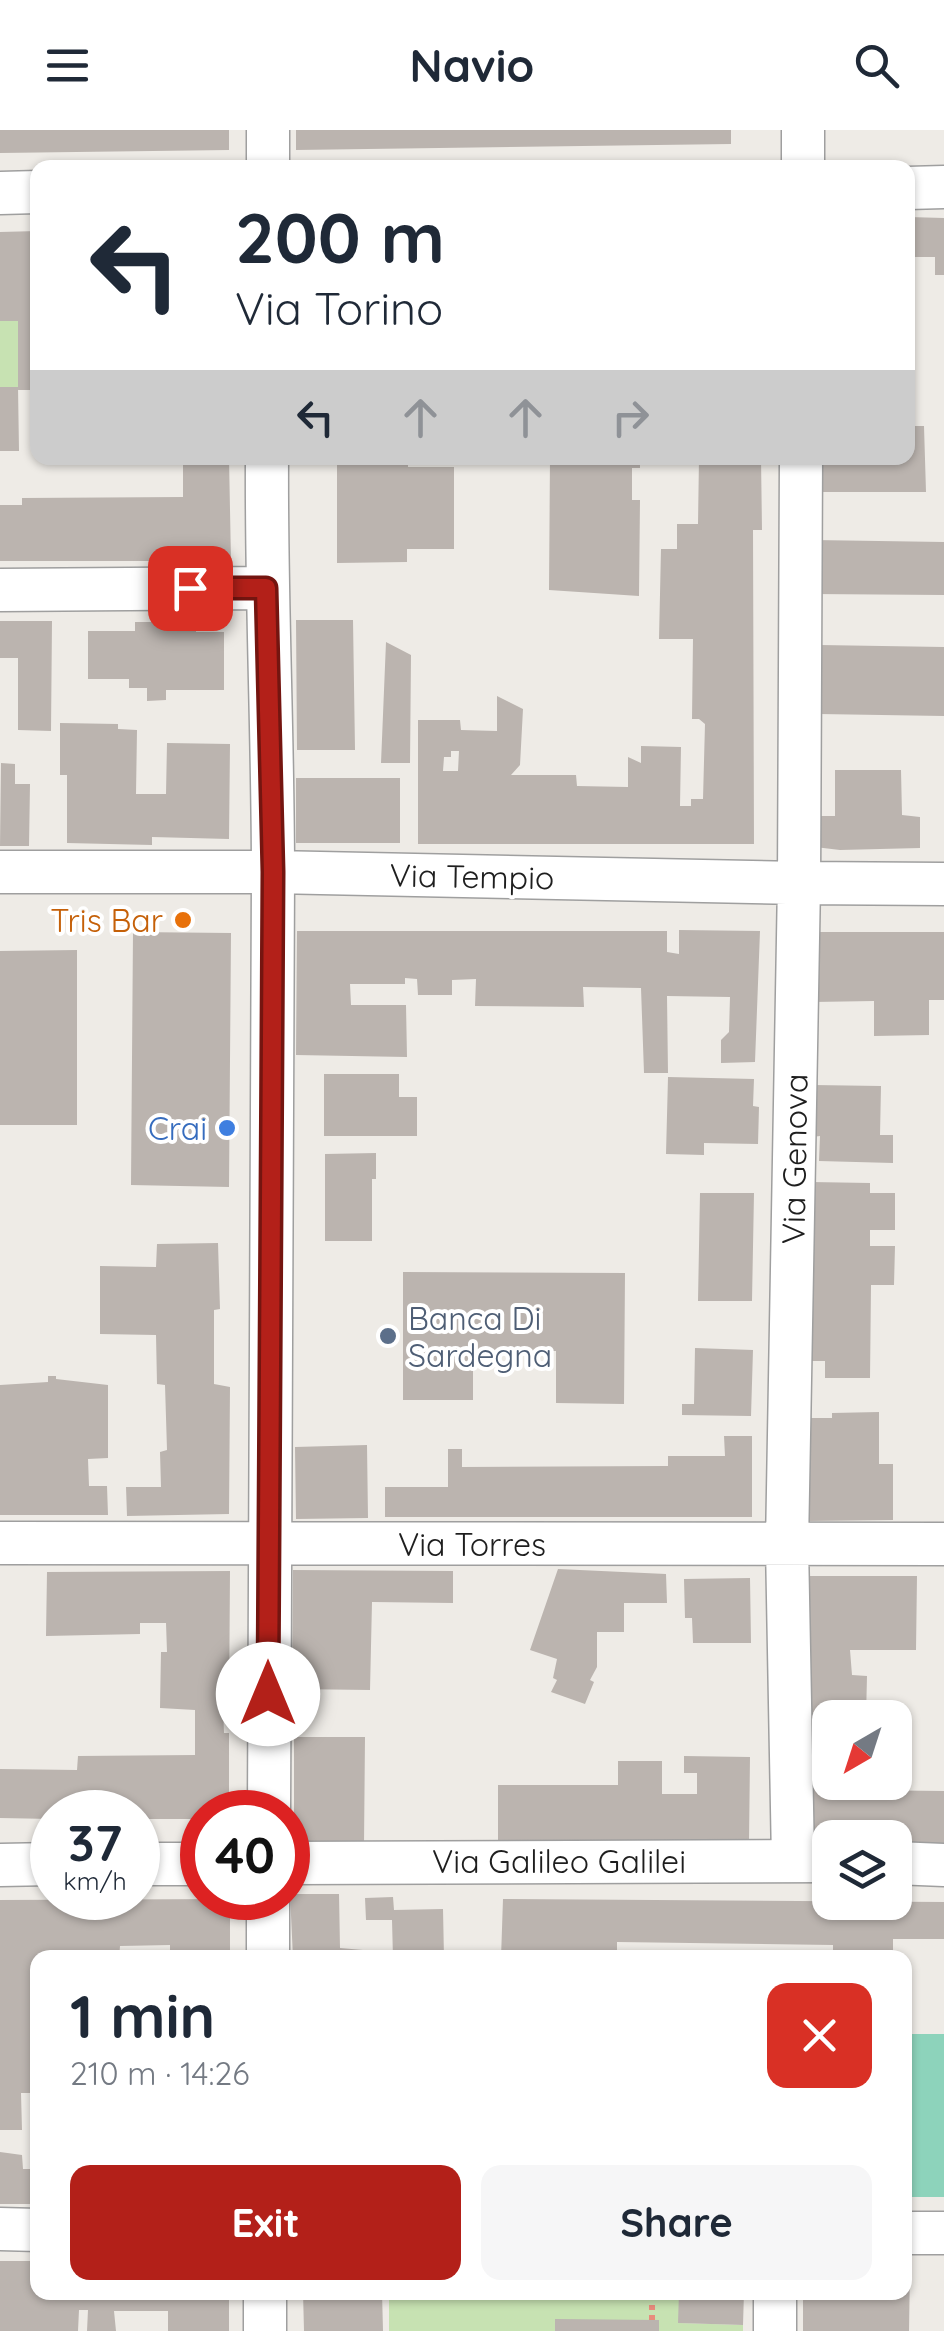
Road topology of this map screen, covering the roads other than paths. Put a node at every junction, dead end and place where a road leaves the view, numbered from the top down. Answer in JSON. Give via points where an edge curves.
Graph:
{"nodes":[{"id":1,"x":268,"y":130,"type":"edge"},
{"id":2,"x":803,"y":130,"type":"edge"},
{"id":3,"x":268,"y":160,"type":"edge"},
{"id":4,"x":803,"y":160,"type":"edge"},
{"id":5,"x":944,"y":187,"type":"edge"},
{"id":6,"x":915,"y":188,"type":"edge"},
{"id":7,"x":30,"y":192,"type":"edge"},
{"id":8,"x":0,"y":193,"type":"edge"},
{"id":9,"x":267,"y":465,"type":"edge"},
{"id":10,"x":801,"y":465,"type":"edge"},
{"id":11,"x":266,"y":588,"type":"junction"},
{"id":12,"x":0,"y":590,"type":"edge"},
{"id":13,"x":0,"y":872,"type":"edge"},
{"id":14,"x":273,"y":872,"type":"junction"},
{"id":15,"x":799,"y":884,"type":"junction"},
{"id":16,"x":944,"y":884,"type":"edge"},
{"id":17,"x":0,"y":1544,"type":"edge"},
{"id":18,"x":268,"y":1544,"type":"junction"},
{"id":19,"x":944,"y":1544,"type":"edge"},
{"id":20,"x":786,"y":1545,"type":"junction"},
{"id":21,"x":269,"y":1790,"type":"edge"},
{"id":22,"x":812,"y":1860,"type":"edge"},
{"id":23,"x":310,"y":1863,"type":"edge"},
{"id":24,"x":30,"y":1864,"type":"edge"},
{"id":25,"x":912,"y":1864,"type":"edge"},
{"id":26,"x":0,"y":1865,"type":"edge"},
{"id":27,"x":944,"y":1865,"type":"edge"},
{"id":28,"x":268,"y":1920,"type":"edge"},
{"id":29,"x":268,"y":1950,"type":"edge"},
{"id":30,"x":0,"y":2229,"type":"edge"},
{"id":31,"x":30,"y":2230,"type":"edge"},
{"id":32,"x":912,"y":2233,"type":"edge"},
{"id":33,"x":944,"y":2233,"type":"edge"},
{"id":34,"x":265,"y":2300,"type":"edge"},
{"id":35,"x":776,"y":2300,"type":"edge"},
{"id":36,"x":265,"y":2331,"type":"edge"},
{"id":37,"x":775,"y":2331,"type":"edge"}],
"edges":[{"from":1,"to":3,"type":"street"},
{"from":2,"to":4,"type":"street"},
{"from":5,"to":6,"type":"street"},
{"from":7,"to":8,"type":"street"},
{"from":9,"to":11,"type":"street"},
{"from":10,"to":15,"type":"street","name":"Via Genova"},
{"from":11,"to":12,"type":"street"},
{"from":11,"to":14,"type":"street"},
{"from":13,"to":14,"type":"street","name":"Via Tempio"},
{"from":14,"to":15,"type":"street","name":"Via Tempio"},
{"from":14,"to":18,"type":"street"},
{"from":15,"to":16,"type":"street","name":"Via Tempio"},
{"from":15,"to":20,"type":"street","name":"Via Genova"},
{"from":17,"to":18,"type":"street","name":"Via Torres"},
{"from":18,"to":20,"type":"street","name":"Via Torres"},
{"from":18,"to":21,"type":"street"},
{"from":19,"to":20,"type":"street","name":"Via Torres"},
{"from":20,"to":22,"type":"street","name":"Via Genova"},
{"from":22,"to":23,"type":"street","name":"Via Galileo Galilei"},
{"from":24,"to":26,"type":"street"},
{"from":25,"to":27,"type":"street"},
{"from":28,"to":29,"type":"street"},
{"from":30,"to":31,"type":"street"},
{"from":32,"to":33,"type":"street"},
{"from":34,"to":36,"type":"street"},
{"from":35,"to":37,"type":"street"}]}
